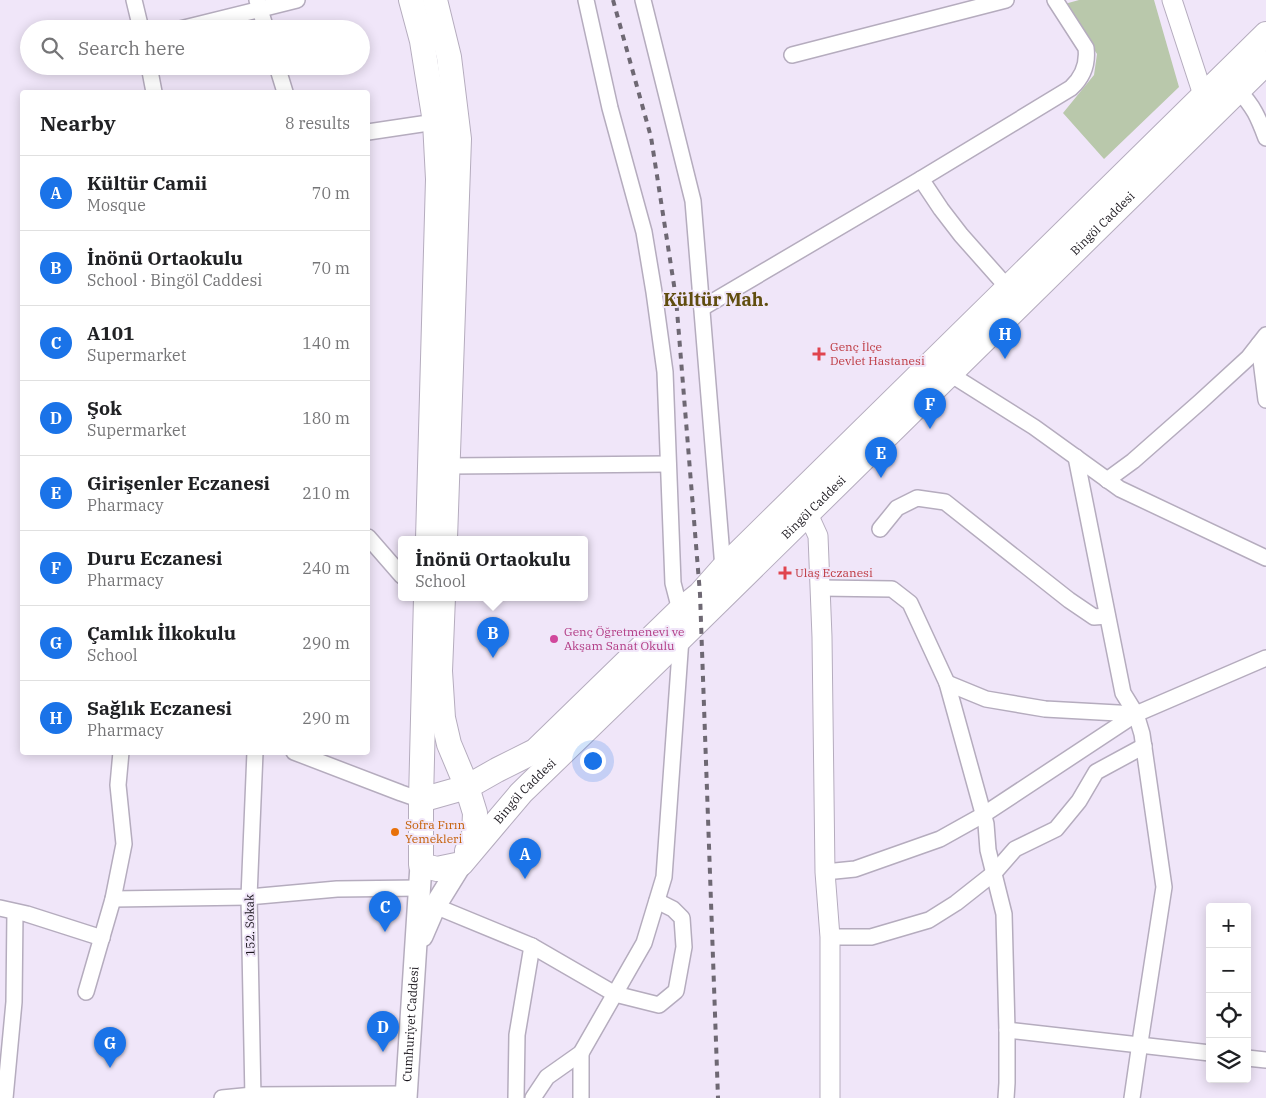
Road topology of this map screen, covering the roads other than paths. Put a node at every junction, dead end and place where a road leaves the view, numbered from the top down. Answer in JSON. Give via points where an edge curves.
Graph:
{"nodes":[{"id":1,"x":134,"y":0,"type":"edge"},
{"id":2,"x":297,"y":0,"type":"edge"},
{"id":3,"x":410,"y":0,"type":"edge"},
{"id":4,"x":435,"y":0,"type":"edge"},
{"id":5,"x":586,"y":0,"type":"edge"},
{"id":6,"x":643,"y":0,"type":"edge"},
{"id":7,"x":1006,"y":0,"type":"edge"},
{"id":8,"x":1055,"y":0,"type":"edge"},
{"id":9,"x":1172,"y":0,"type":"edge"},
{"id":10,"x":259,"y":4,"type":"edge"},
{"id":11,"x":139,"y":20,"type":"edge"},
{"id":12,"x":208,"y":20,"type":"edge"},
{"id":13,"x":263,"y":20,"type":"edge"},
{"id":14,"x":1266,"y":34,"type":"edge"},
{"id":15,"x":792,"y":55,"type":"dead end"},
{"id":16,"x":1266,"y":63,"type":"edge"},
{"id":17,"x":151,"y":75,"type":"edge"},
{"id":18,"x":280,"y":75,"type":"edge"},
{"id":19,"x":154,"y":90,"type":"edge"},
{"id":20,"x":284,"y":90,"type":"edge"},
{"id":21,"x":1238,"y":90,"type":"junction"},
{"id":22,"x":1207,"y":107,"type":"junction"},
{"id":23,"x":435,"y":122,"type":"junction"},
{"id":24,"x":370,"y":132,"type":"edge"},
{"id":25,"x":1266,"y":138,"type":"edge"},
{"id":26,"x":921,"y":179,"type":"junction"},
{"id":27,"x":1008,"y":288,"type":"junction"},
{"id":28,"x":702,"y":308,"type":"junction"},
{"id":29,"x":1262,"y":340,"type":"edge"},
{"id":30,"x":950,"y":374,"type":"junction"},
{"id":31,"x":1266,"y":400,"type":"edge"},
{"id":32,"x":1076,"y":457,"type":"junction"},
{"id":33,"x":668,"y":464,"type":"junction"},
{"id":34,"x":448,"y":466,"type":"junction"},
{"id":35,"x":1108,"y":480,"type":"junction"},
{"id":36,"x":784,"y":508,"type":"junction"},
{"id":37,"x":808,"y":514,"type":"junction"},
{"id":38,"x":880,"y":528,"type":"dead end"},
{"id":39,"x":428,"y":536,"type":"edge"},
{"id":40,"x":445,"y":536,"type":"edge"},
{"id":41,"x":370,"y":539,"type":"edge"},
{"id":42,"x":1266,"y":558,"type":"edge"},
{"id":43,"x":724,"y":568,"type":"junction"},
{"id":44,"x":398,"y":571,"type":"edge"},
{"id":45,"x":820,"y":588,"type":"junction"},
{"id":46,"x":429,"y":601,"type":"edge"},
{"id":47,"x":429,"y":601,"type":"edge"},
{"id":48,"x":680,"y":610,"type":"junction"},
{"id":49,"x":1108,"y":616,"type":"junction"},
{"id":50,"x":681,"y":638,"type":"junction"},
{"id":51,"x":1266,"y":658,"type":"edge"},
{"id":52,"x":947,"y":683,"type":"junction"},
{"id":53,"x":1136,"y":714,"type":"junction"},
{"id":54,"x":1144,"y":746,"type":"junction"},
{"id":55,"x":121,"y":755,"type":"edge"},
{"id":56,"x":255,"y":755,"type":"edge"},
{"id":57,"x":302,"y":755,"type":"edge"},
{"id":58,"x":467,"y":788,"type":"junction"},
{"id":59,"x":421,"y":800,"type":"junction"},
{"id":60,"x":983,"y":814,"type":"junction"},
{"id":61,"x":461,"y":864,"type":"junction"},
{"id":62,"x":825,"y":872,"type":"junction"},
{"id":63,"x":994,"y":873,"type":"junction"},
{"id":64,"x":420,"y":877,"type":"junction"},
{"id":65,"x":249,"y":897,"type":"junction"},
{"id":66,"x":112,"y":899,"type":"junction"},
{"id":67,"x":657,"y":901,"type":"junction"},
{"id":68,"x":435,"y":906,"type":"junction"},
{"id":69,"x":0,"y":908,"type":"edge"},
{"id":70,"x":15,"y":912,"type":"junction"},
{"id":71,"x":830,"y":937,"type":"junction"},
{"id":72,"x":102,"y":938,"type":"junction"},
{"id":73,"x":532,"y":946,"type":"junction"},
{"id":74,"x":416,"y":952,"type":"junction"},
{"id":75,"x":86,"y":992,"type":"dead end"},
{"id":76,"x":615,"y":994,"type":"junction"},
{"id":77,"x":1007,"y":1030,"type":"junction"},
{"id":78,"x":1139,"y":1045,"type":"junction"},
{"id":79,"x":580,"y":1053,"type":"junction"},
{"id":80,"x":1206,"y":1053,"type":"edge"},
{"id":81,"x":1251,"y":1058,"type":"edge"},
{"id":82,"x":1266,"y":1060,"type":"edge"},
{"id":83,"x":253,"y":1096,"type":"edge"},
{"id":84,"x":406,"y":1096,"type":"edge"},
{"id":85,"x":5,"y":1098,"type":"edge"},
{"id":86,"x":222,"y":1098,"type":"edge"},
{"id":87,"x":516,"y":1098,"type":"edge"},
{"id":88,"x":533,"y":1098,"type":"edge"},
{"id":89,"x":581,"y":1098,"type":"edge"},
{"id":90,"x":830,"y":1098,"type":"edge"},
{"id":91,"x":836,"y":1098,"type":"edge"},
{"id":92,"x":1006,"y":1098,"type":"edge"},
{"id":93,"x":1132,"y":1098,"type":"edge"}],
"edges":[{"from":1,"to":11,"type":"street"},
{"from":2,"to":10,"type":"street"},
{"from":3,"to":23,"type":"main road","via":[[422,41]]},
{"from":4,"to":34,"type":"main road","via":[[449,57],[460,138]]},
{"from":5,"to":33,"type":"street","via":[[610,108],[644,232],[665,372]]},
{"from":6,"to":28,"type":"street","via":[[693,201]]},
{"from":7,"to":15,"type":"street"},
{"from":8,"to":26,"type":"street","via":[[1086,48],[1084,71],[1077,83]]},
{"from":9,"to":22,"type":"street"},
{"from":10,"to":12,"type":"street"},
{"from":10,"to":13,"type":"street"},
{"from":14,"to":22,"type":"main road","name":"Bingöl Caddesi"},
{"from":16,"to":21,"type":"main road","name":"Bingöl Caddesi"},
{"from":17,"to":19,"type":"street"},
{"from":18,"to":20,"type":"street"},
{"from":21,"to":22,"type":"main road","name":"Bingöl Caddesi"},
{"from":21,"to":25,"type":"street","via":[[1258,117]]},
{"from":22,"to":27,"type":"main road","name":"Bingöl Caddesi"},
{"from":22,"to":30,"type":"main road","name":"Bingöl Caddesi"},
{"from":23,"to":24,"type":"street"},
{"from":23,"to":39,"type":"main road","via":[[438,179]]},
{"from":26,"to":27,"type":"street","via":[[961,235]]},
{"from":26,"to":28,"type":"street"},
{"from":27,"to":36,"type":"main road","name":"Bingöl Caddesi"},
{"from":28,"to":43,"type":"street"},
{"from":29,"to":31,"type":"street"},
{"from":29,"to":35,"type":"street","via":[[1248,358],[1200,402]]},
{"from":30,"to":32,"type":"street"},
{"from":30,"to":37,"type":"main road","name":"Bingöl Caddesi"},
{"from":32,"to":35,"type":"street"},
{"from":32,"to":49,"type":"street"},
{"from":33,"to":34,"type":"street"},
{"from":33,"to":48,"type":"street","via":[[673,583]]},
{"from":34,"to":40,"type":"main road"},
{"from":35,"to":42,"type":"street","via":[[1120,489]]},
{"from":36,"to":37,"type":"street"},
{"from":36,"to":43,"type":"main road","name":"Bingöl Caddesi"},
{"from":37,"to":45,"type":"street","via":[[818,536]]},
{"from":37,"to":50,"type":"main road","name":"Bingöl Caddesi"},
{"from":38,"to":49,"type":"street","via":[[897,508],[917,498],[945,502],[1069,600],[1094,617]]},
{"from":41,"to":44,"type":"street"},
{"from":43,"to":48,"type":"main road","name":"Bingöl Caddesi"},
{"from":45,"to":52,"type":"street","via":[[892,589],[910,603]]},
{"from":45,"to":62,"type":"street"},
{"from":46,"to":58,"type":"main road","via":[[443,718]]},
{"from":47,"to":59,"type":"main road"},
{"from":48,"to":50,"type":"street"},
{"from":48,"to":58,"type":"main road","name":"Bingöl Caddesi","via":[[535,751]]},
{"from":49,"to":53,"type":"street","via":[[1123,693]]},
{"from":50,"to":61,"type":"main road","name":"Bingöl Caddesi","via":[[521,793]]},
{"from":50,"to":67,"type":"street","via":[[664,877]]},
{"from":51,"to":53,"type":"street"},
{"from":52,"to":53,"type":"street","via":[[986,699],[1045,710]]},
{"from":52,"to":60,"type":"street"},
{"from":53,"to":54,"type":"street"},
{"from":53,"to":60,"type":"street"},
{"from":54,"to":63,"type":"street","via":[[1096,772],[1079,802],[1056,829],[1015,849]]},
{"from":54,"to":78,"type":"street","via":[[1164,887]]},
{"from":55,"to":66,"type":"street","via":[[118,785],[124,844]]},
{"from":56,"to":65,"type":"street","name":"152. Sokak"},
{"from":57,"to":59,"type":"street"},
{"from":58,"to":59,"type":"main road","name":"Bingöl Caddesi"},
{"from":58,"to":61,"type":"main road","via":[[475,813],[474,835]]},
{"from":59,"to":64,"type":"main road"},
{"from":60,"to":62,"type":"street","via":[[940,839],[855,869]]},
{"from":60,"to":63,"type":"street"},
{"from":61,"to":64,"type":"main road"},
{"from":61,"to":68,"type":"main road"},
{"from":62,"to":71,"type":"street"},
{"from":63,"to":71,"type":"street","via":[[929,920],[871,937]]},
{"from":63,"to":77,"type":"street","via":[[1004,914]]},
{"from":64,"to":65,"type":"street"},
{"from":64,"to":74,"type":"main road","name":"Cumhuriyet Caddesi"},
{"from":65,"to":66,"type":"street"},
{"from":65,"to":83,"type":"street","name":"152. Sokak"},
{"from":66,"to":72,"type":"street"},
{"from":67,"to":76,"type":"street","via":[[644,943]]},
{"from":67,"to":76,"type":"street","via":[[682,918],[684,947],[676,991],[659,1005]]},
{"from":68,"to":73,"type":"street"},
{"from":68,"to":74,"type":"main road"},
{"from":69,"to":70,"type":"street"},
{"from":70,"to":72,"type":"street"},
{"from":70,"to":85,"type":"street","via":[[14,1002]]},
{"from":71,"to":90,"type":"street"},
{"from":72,"to":75,"type":"street"},
{"from":73,"to":76,"type":"street"},
{"from":73,"to":87,"type":"street","via":[[517,1035]]},
{"from":74,"to":84,"type":"main road","name":"Cumhuriyet Caddesi"},
{"from":76,"to":79,"type":"street"},
{"from":77,"to":78,"type":"street"},
{"from":77,"to":92,"type":"street"},
{"from":78,"to":80,"type":"street"},
{"from":78,"to":93,"type":"street"},
{"from":79,"to":88,"type":"street","via":[[547,1077]]},
{"from":79,"to":89,"type":"street"},
{"from":81,"to":82,"type":"street"},
{"from":83,"to":84,"type":"street"},
{"from":83,"to":86,"type":"street"},
{"from":90,"to":91,"type":"street"}]}
